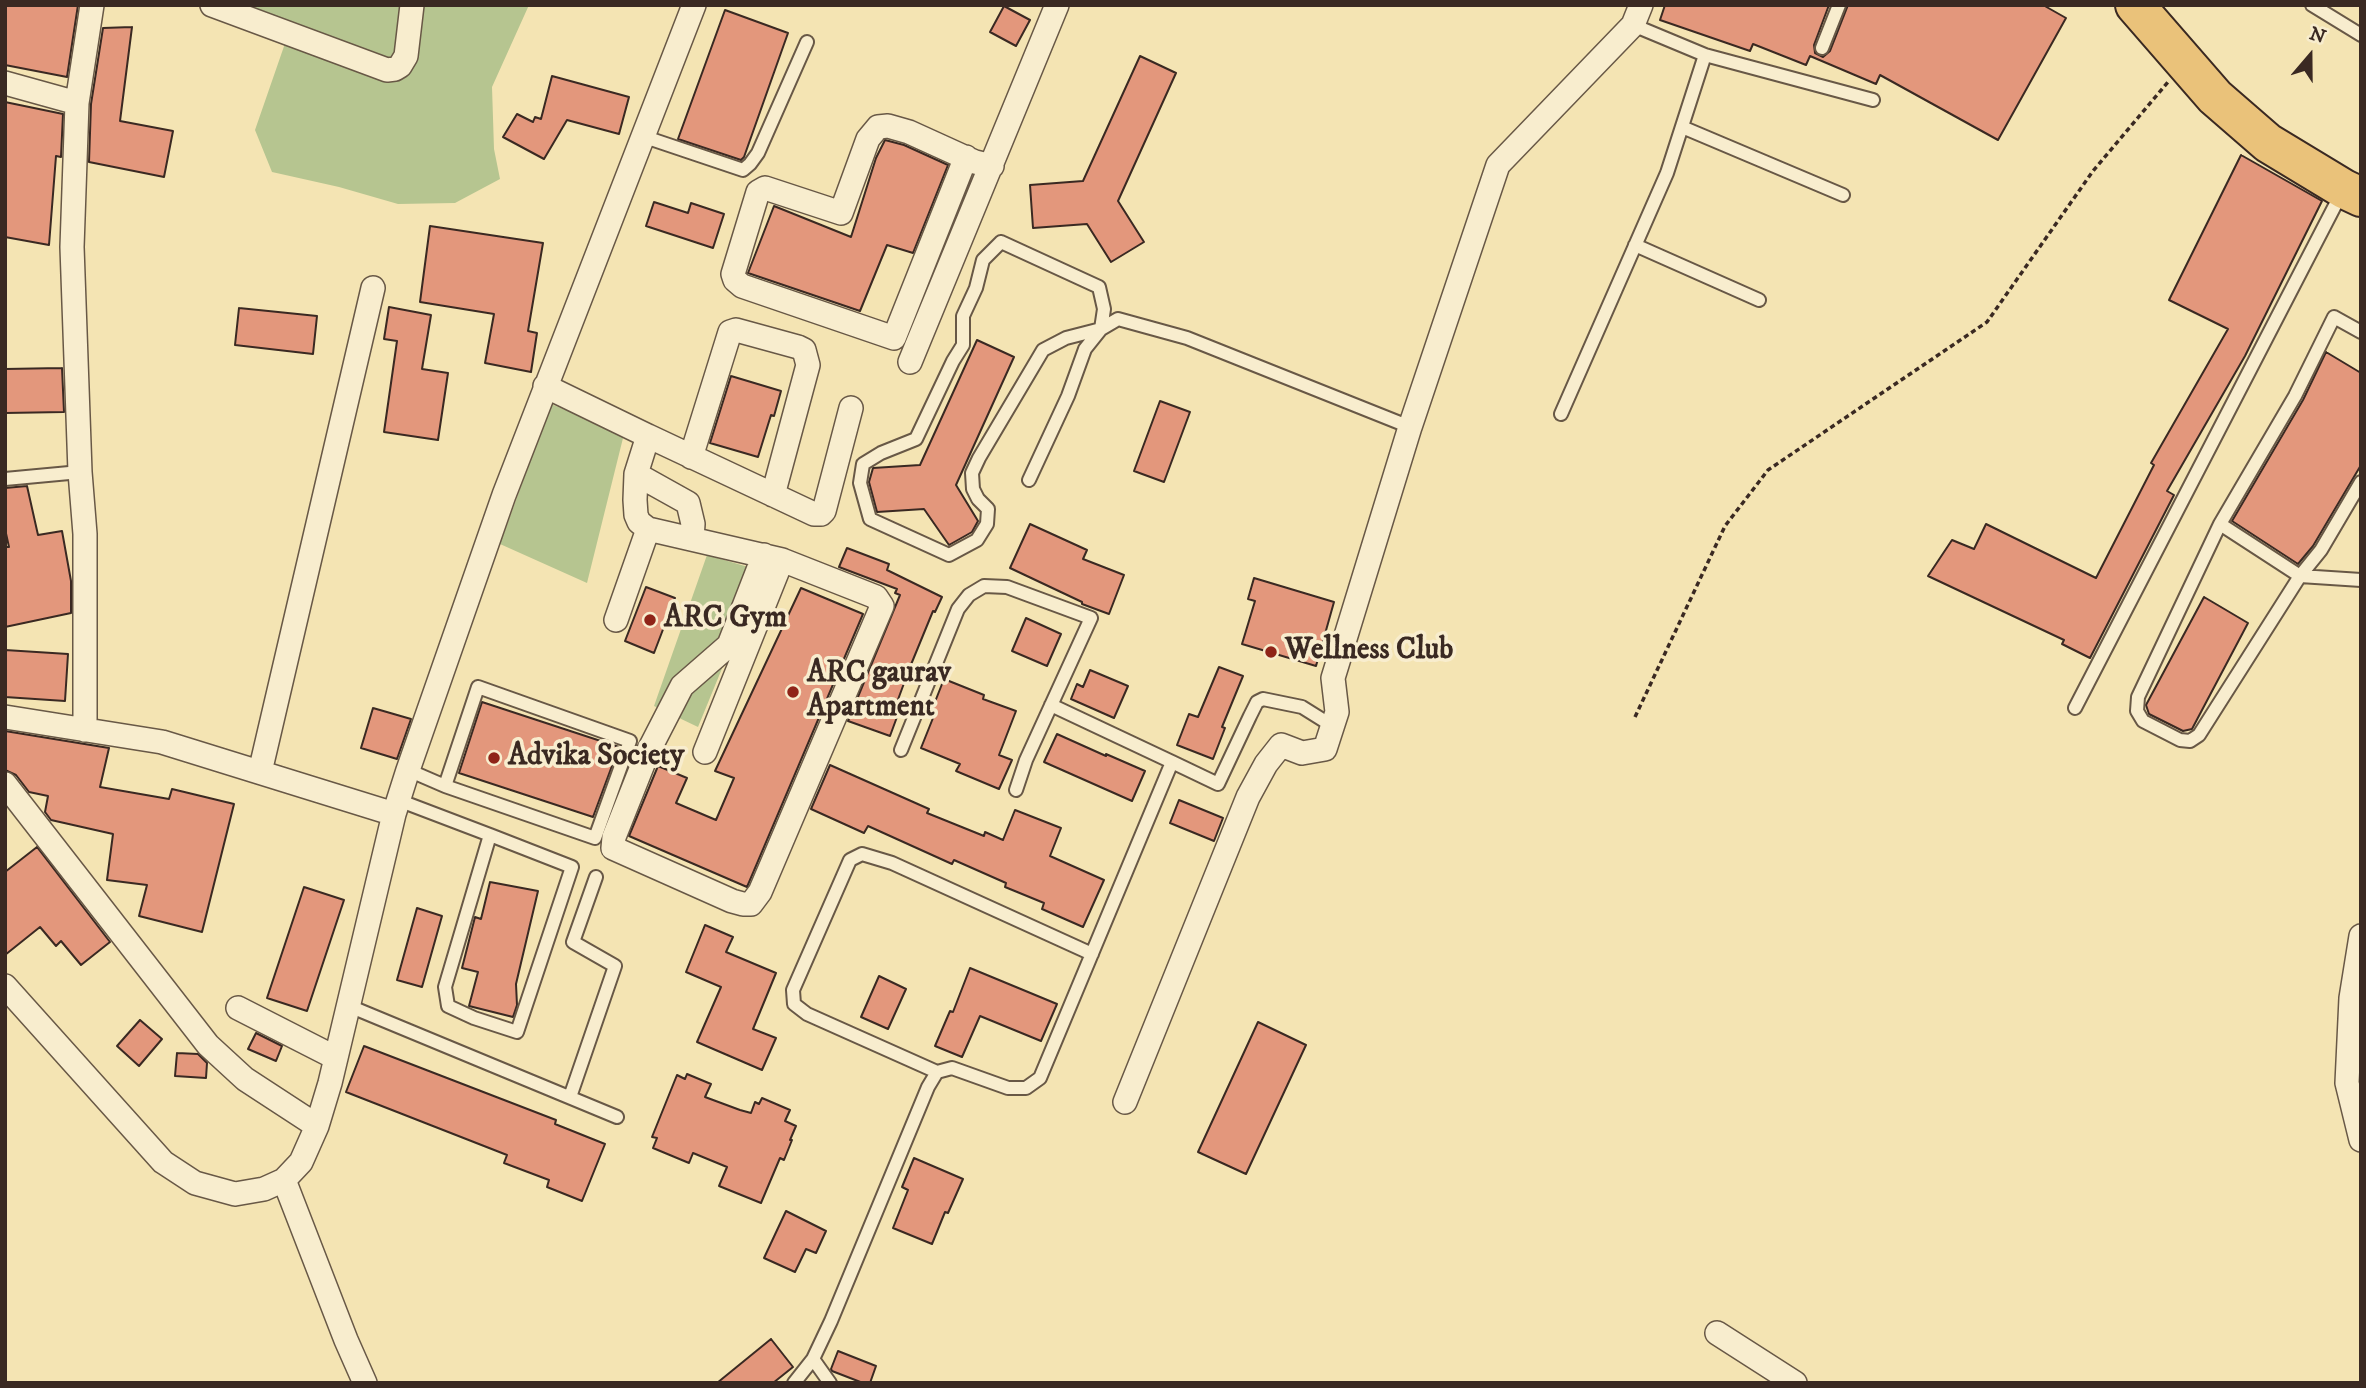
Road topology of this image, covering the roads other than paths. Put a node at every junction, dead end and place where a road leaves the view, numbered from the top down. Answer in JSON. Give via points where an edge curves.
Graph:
{"nodes":[{"id":1,"x":92,"y":5,"type":"edge"},
{"id":2,"x":212,"y":5,"type":"edge"},
{"id":3,"x":412,"y":5,"type":"edge"},
{"id":4,"x":694,"y":5,"type":"edge"},
{"id":5,"x":1058,"y":5,"type":"edge"},
{"id":6,"x":1839,"y":5,"type":"edge"},
{"id":7,"x":2135,"y":5,"type":"edge"},
{"id":8,"x":2312,"y":5,"type":"edge"},
{"id":9,"x":1637,"y":15,"type":"edge"},
{"id":10,"x":2361,"y":36,"type":"edge"},
{"id":11,"x":807,"y":42,"type":"dead end"},
{"id":12,"x":1822,"y":48,"type":"dead end"},
{"id":13,"x":1705,"y":55,"type":"junction"},
{"id":14,"x":5,"y":83,"type":"edge"},
{"id":15,"x":1873,"y":100,"type":"dead end"},
{"id":16,"x":77,"y":103,"type":"junction"},
{"id":17,"x":1682,"y":127,"type":"junction"},
{"id":18,"x":642,"y":136,"type":"junction"},
{"id":19,"x":966,"y":158,"type":"junction"},
{"id":20,"x":992,"y":166,"type":"junction"},
{"id":21,"x":2352,"y":193,"type":"edge"},
{"id":22,"x":1843,"y":195,"type":"dead end"},
{"id":23,"x":1635,"y":245,"type":"junction"},
{"id":24,"x":373,"y":288,"type":"dead end"},
{"id":25,"x":1759,"y":300,"type":"dead end"},
{"id":26,"x":1101,"y":329,"type":"junction"},
{"id":27,"x":2361,"y":332,"type":"edge"},
{"id":28,"x":911,"y":362,"type":"dead end"},
{"id":29,"x":545,"y":386,"type":"junction"},
{"id":30,"x":851,"y":408,"type":"dead end"},
{"id":31,"x":1560,"y":414,"type":"dead end"},
{"id":32,"x":1410,"y":427,"type":"junction"},
{"id":33,"x":648,"y":436,"type":"junction"},
{"id":34,"x":691,"y":457,"type":"junction"},
{"id":35,"x":80,"y":472,"type":"junction"},
{"id":36,"x":636,"y":474,"type":"junction"},
{"id":37,"x":5,"y":479,"type":"edge"},
{"id":38,"x":1030,"y":480,"type":"dead end"},
{"id":39,"x":2361,"y":482,"type":"edge"},
{"id":40,"x":773,"y":495,"type":"junction"},
{"id":41,"x":2220,"y":524,"type":"junction"},
{"id":42,"x":648,"y":528,"type":"junction"},
{"id":43,"x":692,"y":538,"type":"junction"},
{"id":44,"x":773,"y":557,"type":"junction"},
{"id":45,"x":2300,"y":576,"type":"junction"},
{"id":46,"x":2361,"y":580,"type":"edge"},
{"id":47,"x":616,"y":620,"type":"dead end"},
{"id":48,"x":1051,"y":705,"type":"junction"},
{"id":49,"x":2075,"y":708,"type":"dead end"},
{"id":50,"x":5,"y":717,"type":"edge"},
{"id":51,"x":1334,"y":727,"type":"junction"},
{"id":52,"x":85,"y":730,"type":"junction"},
{"id":53,"x":901,"y":750,"type":"dead end"},
{"id":54,"x":705,"y":751,"type":"dead end"},
{"id":55,"x":1172,"y":762,"type":"junction"},
{"id":56,"x":408,"y":770,"type":"junction"},
{"id":57,"x":260,"y":772,"type":"junction"},
{"id":58,"x":5,"y":784,"type":"edge"},
{"id":59,"x":445,"y":786,"type":"junction"},
{"id":60,"x":1016,"y":790,"type":"dead end"},
{"id":61,"x":396,"y":807,"type":"junction"},
{"id":62,"x":489,"y":835,"type":"junction"},
{"id":63,"x":596,"y":877,"type":"dead end"},
{"id":64,"x":2361,"y":936,"type":"edge"},
{"id":65,"x":1092,"y":954,"type":"junction"},
{"id":66,"x":2357,"y":982,"type":"edge"},
{"id":67,"x":5,"y":986,"type":"edge"},
{"id":68,"x":349,"y":1006,"type":"junction"},
{"id":69,"x":237,"y":1008,"type":"dead end"},
{"id":70,"x":336,"y":1058,"type":"junction"},
{"id":71,"x":937,"y":1072,"type":"junction"},
{"id":72,"x":570,"y":1097,"type":"junction"},
{"id":73,"x":1125,"y":1102,"type":"dead end"},
{"id":74,"x":617,"y":1117,"type":"dead end"},
{"id":75,"x":317,"y":1126,"type":"junction"},
{"id":76,"x":2361,"y":1139,"type":"edge"},
{"id":77,"x":284,"y":1180,"type":"junction"},
{"id":78,"x":1717,"y":1333,"type":"dead end"},
{"id":79,"x":813,"y":1359,"type":"junction"},
{"id":80,"x":365,"y":1383,"type":"edge"},
{"id":81,"x":794,"y":1383,"type":"edge"},
{"id":82,"x":830,"y":1383,"type":"edge"},
{"id":83,"x":1795,"y":1383,"type":"edge"}],
"edges":[{"from":1,"to":16,"type":"street"},
{"from":2,"to":3,"type":"street","via":[[387,70],[400,66],[405,55]]},
{"from":4,"to":18,"type":"street"},
{"from":5,"to":20,"type":"street"},
{"from":6,"to":12,"type":"lane"},
{"from":7,"to":21,"type":"highway","via":[[2215,97],[2268,143]]},
{"from":8,"to":10,"type":"lane"},
{"from":9,"to":13,"type":"lane"},
{"from":9,"to":32,"type":"street","via":[[1498,165]]},
{"from":11,"to":18,"type":"lane","via":[[758,153],[743,170]]},
{"from":13,"to":15,"type":"lane"},
{"from":13,"to":17,"type":"lane"},
{"from":14,"to":16,"type":"street"},
{"from":16,"to":35,"type":"street","via":[[72,247]]},
{"from":17,"to":22,"type":"lane"},
{"from":17,"to":23,"type":"lane"},
{"from":18,"to":29,"type":"street"},
{"from":19,"to":19,"type":"street","via":[[909,132],[878,127],[868,139],[841,214],[765,188],[758,192],[735,280],[894,338]]},
{"from":19,"to":20,"type":"street"},
{"from":20,"to":28,"type":"street"},
{"from":21,"to":49,"type":"lane"},
{"from":23,"to":25,"type":"lane"},
{"from":23,"to":31,"type":"lane"},
{"from":24,"to":57,"type":"street"},
{"from":26,"to":26,"type":"lane","via":[[1043,350],[979,458],[971,481],[988,509],[987,524],[977,540],[949,555],[870,519],[860,483],[863,464],[916,439],[963,345],[962,316],[983,260],[1000,242],[1099,287],[1104,309]]},
{"from":26,"to":32,"type":"lane","via":[[1118,319],[1187,338]]},
{"from":26,"to":38,"type":"lane","via":[[1084,349]]},
{"from":27,"to":41,"type":"lane","via":[[2334,317],[2295,396]]},
{"from":29,"to":33,"type":"street"},
{"from":29,"to":56,"type":"street"},
{"from":30,"to":40,"type":"street","via":[[824,511],[814,514]]},
{"from":32,"to":51,"type":"street","via":[[1333,678]]},
{"from":33,"to":34,"type":"street"},
{"from":33,"to":36,"type":"street"},
{"from":34,"to":40,"type":"street"},
{"from":34,"to":40,"type":"street","via":[[730,332],[743,331],[798,347],[804,350],[808,365]]},
{"from":35,"to":37,"type":"lane"},
{"from":35,"to":52,"type":"street","via":[[85,534]]},
{"from":36,"to":42,"type":"street","via":[[636,515]]},
{"from":36,"to":43,"type":"street","via":[[688,503]]},
{"from":39,"to":45,"type":"lane"},
{"from":41,"to":45,"type":"lane"},
{"from":41,"to":45,"type":"lane","via":[[2138,697],[2137,711],[2143,721],[2180,740],[2190,741],[2199,735]]},
{"from":42,"to":43,"type":"street"},
{"from":42,"to":47,"type":"street"},
{"from":43,"to":44,"type":"street"},
{"from":44,"to":44,"type":"street","via":[[876,597],[882,606],[760,892],[751,904],[743,904],[613,848],[647,754],[682,686],[729,645]]},
{"from":44,"to":54,"type":"street"},
{"from":45,"to":46,"type":"lane"},
{"from":48,"to":53,"type":"lane","via":[[1091,618],[1007,587],[984,586],[958,609]]},
{"from":48,"to":55,"type":"lane"},
{"from":48,"to":60,"type":"lane"},
{"from":50,"to":52,"type":"street"},
{"from":51,"to":55,"type":"lane","via":[[1302,707],[1263,699],[1218,783]]},
{"from":51,"to":73,"type":"street","via":[[1325,749],[1302,753],[1281,745],[1266,764],[1248,797]]},
{"from":52,"to":57,"type":"street","via":[[162,742]]},
{"from":55,"to":65,"type":"lane"},
{"from":56,"to":59,"type":"lane"},
{"from":56,"to":61,"type":"street"},
{"from":57,"to":61,"type":"street"},
{"from":58,"to":75,"type":"street","via":[[208,1045],[245,1079]]},
{"from":59,"to":59,"type":"lane","via":[[595,838],[630,741],[478,687]]},
{"from":61,"to":62,"type":"lane"},
{"from":61,"to":68,"type":"street"},
{"from":62,"to":62,"type":"lane","via":[[444,987],[448,1006],[517,1032],[572,867]]},
{"from":63,"to":72,"type":"lane","via":[[573,942],[615,966]]},
{"from":64,"to":66,"type":"street"},
{"from":65,"to":71,"type":"lane","via":[[1040,1079],[1026,1088],[1008,1088],[952,1068]]},
{"from":65,"to":71,"type":"lane","via":[[892,863],[862,854],[850,860],[793,990],[794,1004]]},
{"from":66,"to":76,"type":"street","via":[[2347,1083]]},
{"from":67,"to":77,"type":"street","via":[[163,1162],[195,1183],[235,1194]]},
{"from":68,"to":70,"type":"street"},
{"from":68,"to":72,"type":"lane"},
{"from":69,"to":70,"type":"street"},
{"from":70,"to":75,"type":"street"},
{"from":71,"to":79,"type":"lane"},
{"from":72,"to":74,"type":"lane"},
{"from":75,"to":77,"type":"street","via":[[301,1162]]},
{"from":77,"to":80,"type":"street"},
{"from":78,"to":83,"type":"street"},
{"from":79,"to":81,"type":"lane"},
{"from":79,"to":82,"type":"lane"}]}
